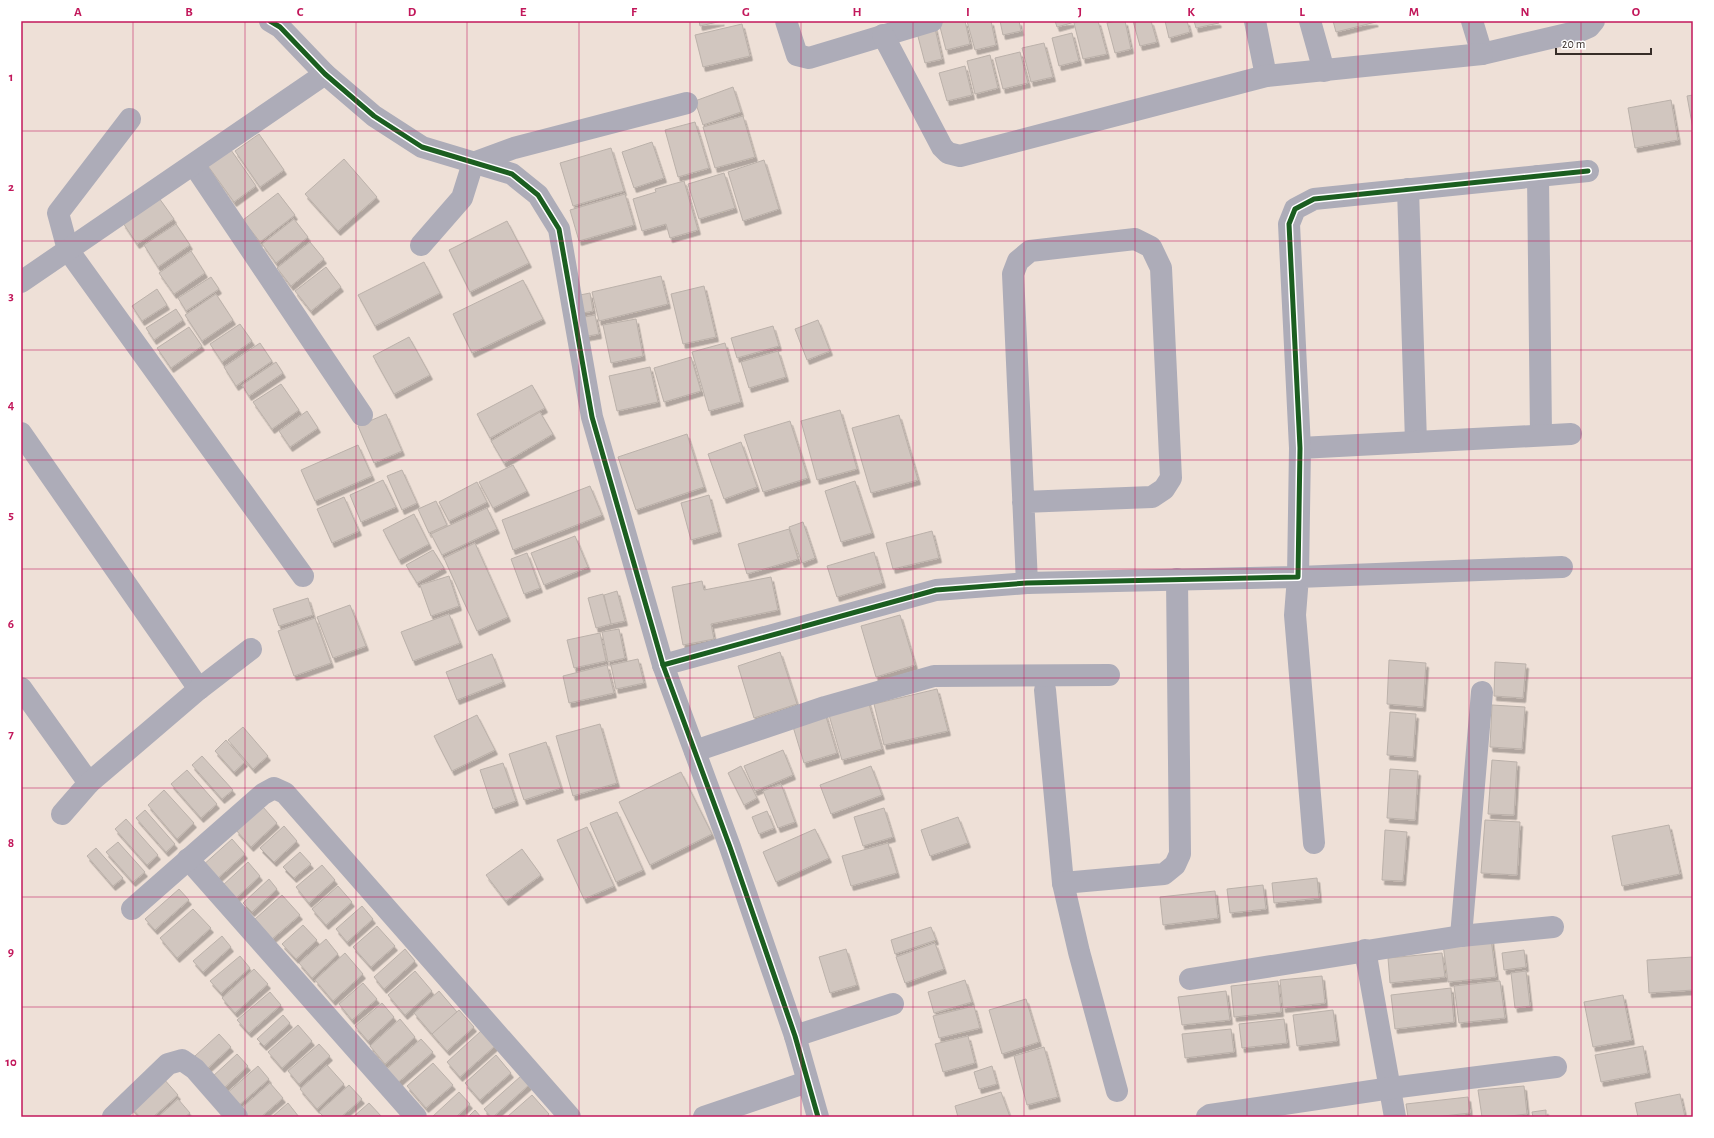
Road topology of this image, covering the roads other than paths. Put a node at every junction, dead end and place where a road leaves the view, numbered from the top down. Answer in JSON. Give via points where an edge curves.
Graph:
{"nodes":[{"id":1,"x":270,"y":21,"type":"edge"},
{"id":2,"x":786,"y":21,"type":"edge"},
{"id":3,"x":932,"y":21,"type":"edge"},
{"id":4,"x":1255,"y":21,"type":"edge"},
{"id":5,"x":1310,"y":21,"type":"edge"},
{"id":6,"x":1472,"y":21,"type":"edge"},
{"id":7,"x":1594,"y":21,"type":"edge"},
{"id":8,"x":883,"y":35,"type":"junction"},
{"id":9,"x":1482,"y":54,"type":"junction"},
{"id":10,"x":1324,"y":71,"type":"junction"},
{"id":11,"x":325,"y":74,"type":"junction"},
{"id":12,"x":1266,"y":76,"type":"junction"},
{"id":13,"x":687,"y":103,"type":"dead end"},
{"id":14,"x":130,"y":119,"type":"dead end"},
{"id":15,"x":473,"y":163,"type":"junction"},
{"id":16,"x":194,"y":165,"type":"junction"},
{"id":17,"x":1588,"y":171,"type":"dead end"},
{"id":18,"x":1538,"y":176,"type":"junction"},
{"id":19,"x":1408,"y":189,"type":"junction"},
{"id":20,"x":422,"y":245,"type":"dead end"},
{"id":21,"x":68,"y":250,"type":"junction"},
{"id":22,"x":21,"y":282,"type":"edge"},
{"id":23,"x":362,"y":415,"type":"dead end"},
{"id":24,"x":21,"y":433,"type":"edge"},
{"id":25,"x":1571,"y":434,"type":"dead end"},
{"id":26,"x":1541,"y":435,"type":"junction"},
{"id":27,"x":1416,"y":442,"type":"junction"},
{"id":28,"x":1300,"y":448,"type":"junction"},
{"id":29,"x":1023,"y":502,"type":"junction"},
{"id":30,"x":1562,"y":567,"type":"dead end"},
{"id":31,"x":304,"y":576,"type":"dead end"},
{"id":32,"x":1298,"y":577,"type":"junction"},
{"id":33,"x":1177,"y":579,"type":"junction"},
{"id":34,"x":1027,"y":583,"type":"junction"},
{"id":35,"x":251,"y":649,"type":"dead end"},
{"id":36,"x":664,"y":665,"type":"junction"},
{"id":37,"x":1110,"y":675,"type":"dead end"},
{"id":38,"x":21,"y":688,"type":"edge"},
{"id":39,"x":199,"y":689,"type":"junction"},
{"id":40,"x":1045,"y":690,"type":"dead end"},
{"id":41,"x":1482,"y":692,"type":"dead end"},
{"id":42,"x":695,"y":751,"type":"junction"},
{"id":43,"x":90,"y":783,"type":"junction"},
{"id":44,"x":62,"y":814,"type":"dead end"},
{"id":45,"x":1314,"y":843,"type":"dead end"},
{"id":46,"x":188,"y":859,"type":"junction"},
{"id":47,"x":1063,"y":883,"type":"junction"},
{"id":48,"x":132,"y":909,"type":"dead end"},
{"id":49,"x":1554,"y":927,"type":"dead end"},
{"id":50,"x":1461,"y":936,"type":"junction"},
{"id":51,"x":1365,"y":950,"type":"junction"},
{"id":52,"x":1190,"y":979,"type":"dead end"},
{"id":53,"x":893,"y":1004,"type":"dead end"},
{"id":54,"x":795,"y":1036,"type":"junction"},
{"id":55,"x":1556,"y":1067,"type":"dead end"},
{"id":56,"x":807,"y":1082,"type":"junction"},
{"id":57,"x":1391,"y":1088,"type":"junction"},
{"id":58,"x":1117,"y":1091,"type":"dead end"},
{"id":59,"x":112,"y":1117,"type":"edge"},
{"id":60,"x":237,"y":1117,"type":"edge"},
{"id":61,"x":416,"y":1117,"type":"edge"},
{"id":62,"x":570,"y":1117,"type":"edge"},
{"id":63,"x":704,"y":1117,"type":"edge"},
{"id":64,"x":818,"y":1117,"type":"edge"},
{"id":65,"x":1207,"y":1117,"type":"edge"},
{"id":66,"x":1396,"y":1117,"type":"edge"}],
"edges":[{"from":1,"to":11,"type":"street","via":[[280,26]]},
{"from":2,"to":8,"type":"street","via":[[797,55],[809,58]]},
{"from":3,"to":8,"type":"street"},
{"from":4,"to":12,"type":"street"},
{"from":5,"to":10,"type":"street"},
{"from":6,"to":9,"type":"street"},
{"from":7,"to":9,"type":"street","via":[[1589,27],[1580,30]]},
{"from":8,"to":12,"type":"street","via":[[942,147],[948,153],[960,156]]},
{"from":9,"to":10,"type":"street"},
{"from":10,"to":12,"type":"street"},
{"from":11,"to":15,"type":"street","via":[[374,116],[422,147]]},
{"from":11,"to":16,"type":"street"},
{"from":13,"to":15,"type":"street","via":[[514,148]]},
{"from":14,"to":21,"type":"street","via":[[58,213]]},
{"from":15,"to":20,"type":"street","via":[[462,198]]},
{"from":15,"to":36,"type":"street","via":[[512,174],[538,195],[559,229],[592,417]]},
{"from":16,"to":21,"type":"street"},
{"from":16,"to":23,"type":"street"},
{"from":17,"to":18,"type":"street"},
{"from":18,"to":19,"type":"street"},
{"from":18,"to":26,"type":"street"},
{"from":19,"to":27,"type":"street"},
{"from":19,"to":28,"type":"street","via":[[1314,199],[1295,209],[1289,224]]},
{"from":21,"to":22,"type":"street"},
{"from":21,"to":31,"type":"street"},
{"from":24,"to":39,"type":"street"},
{"from":25,"to":26,"type":"street"},
{"from":26,"to":27,"type":"street"},
{"from":27,"to":28,"type":"street"},
{"from":28,"to":32,"type":"street"},
{"from":29,"to":29,"type":"street","via":[[1013,274],[1018,261],[1030,251],[1135,239],[1151,247],[1161,268],[1171,478],[1164,489],[1152,497]]},
{"from":29,"to":34,"type":"street"},
{"from":30,"to":32,"type":"street"},
{"from":32,"to":33,"type":"street"},
{"from":32,"to":45,"type":"street","via":[[1296,614]]},
{"from":33,"to":34,"type":"street"},
{"from":33,"to":47,"type":"street","via":[[1180,854],[1175,865],[1164,874]]},
{"from":34,"to":36,"type":"street","via":[[936,590]]},
{"from":35,"to":39,"type":"street"},
{"from":36,"to":42,"type":"street"},
{"from":37,"to":42,"type":"street","via":[[934,676],[825,707]]},
{"from":38,"to":43,"type":"street"},
{"from":39,"to":43,"type":"street"},
{"from":40,"to":47,"type":"street"},
{"from":41,"to":50,"type":"street"},
{"from":42,"to":54,"type":"street"},
{"from":43,"to":44,"type":"street"},
{"from":46,"to":48,"type":"street"},
{"from":46,"to":61,"type":"street"},
{"from":46,"to":62,"type":"street","via":[[263,794],[274,788],[285,793]]},
{"from":47,"to":58,"type":"street"},
{"from":49,"to":50,"type":"street"},
{"from":50,"to":51,"type":"street"},
{"from":51,"to":52,"type":"street"},
{"from":51,"to":57,"type":"street"},
{"from":53,"to":54,"type":"street"},
{"from":54,"to":56,"type":"street"},
{"from":55,"to":57,"type":"street"},
{"from":56,"to":63,"type":"street"},
{"from":56,"to":64,"type":"street"},
{"from":57,"to":65,"type":"street","via":[[1210,1114]]},
{"from":57,"to":66,"type":"street"},
{"from":59,"to":60,"type":"street","via":[[168,1064],[182,1060],[195,1069]]}]}
